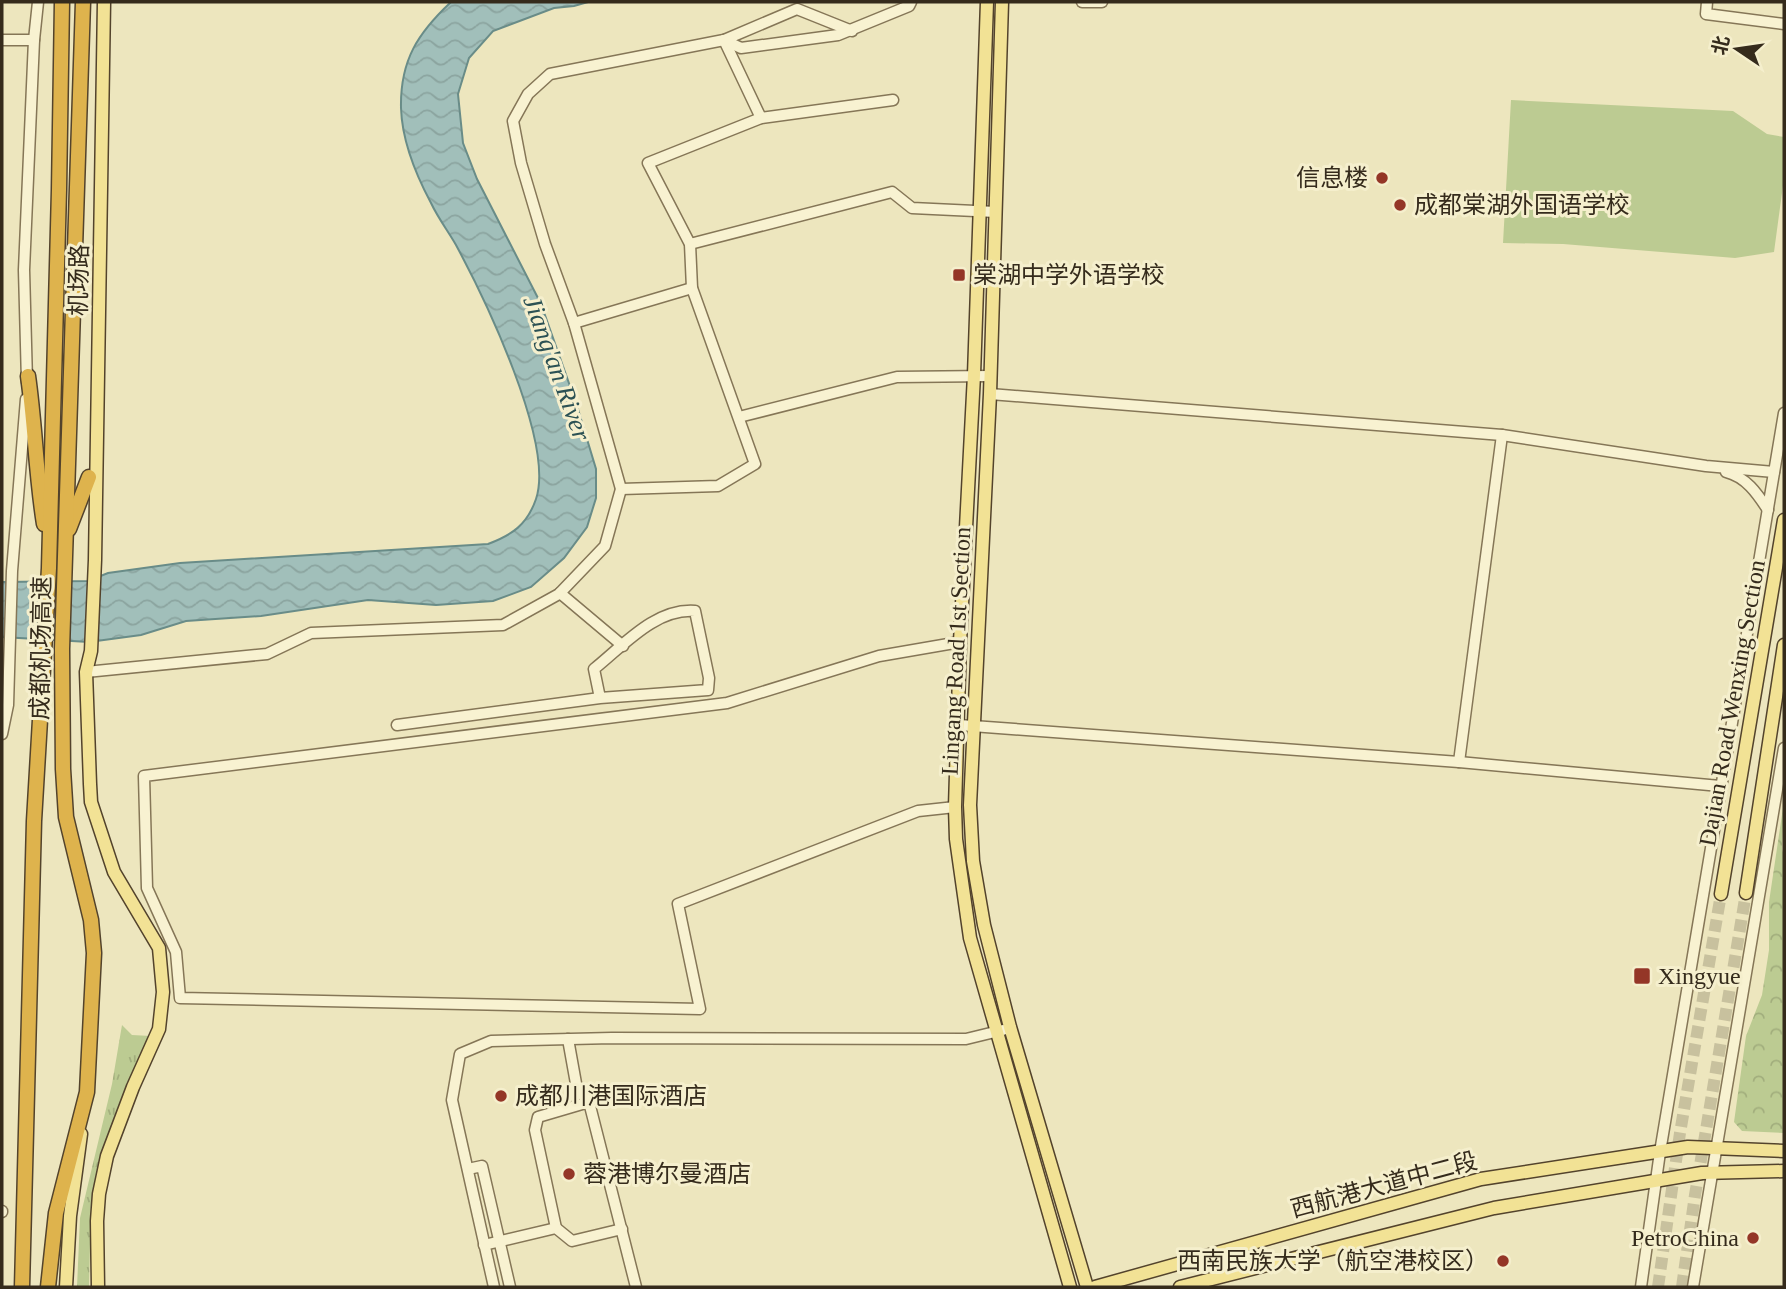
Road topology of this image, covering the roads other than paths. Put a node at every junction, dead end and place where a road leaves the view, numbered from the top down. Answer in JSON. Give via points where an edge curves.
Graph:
{"nodes":[{"id":1,"x":38,"y":2,"type":"edge"},
{"id":2,"x":62,"y":2,"type":"edge"},
{"id":3,"x":83,"y":2,"type":"edge"},
{"id":4,"x":104,"y":2,"type":"edge"},
{"id":5,"x":911,"y":2,"type":"edge"},
{"id":6,"x":987,"y":2,"type":"edge"},
{"id":7,"x":1002,"y":2,"type":"edge"},
{"id":8,"x":1082,"y":2,"type":"edge"},
{"id":9,"x":1102,"y":2,"type":"edge"},
{"id":10,"x":1707,"y":2,"type":"edge"},
{"id":11,"x":1784,"y":24,"type":"edge"},
{"id":12,"x":852,"y":31,"type":"junction"},
{"id":13,"x":2,"y":40,"type":"edge"},
{"id":14,"x":34,"y":40,"type":"junction"},
{"id":15,"x":724,"y":40,"type":"junction"},
{"id":16,"x":893,"y":100,"type":"dead end"},
{"id":17,"x":761,"y":118,"type":"junction"},
{"id":18,"x":979,"y":211,"type":"junction"},
{"id":19,"x":996,"y":212,"type":"junction"},
{"id":20,"x":690,"y":244,"type":"junction"},
{"id":21,"x":692,"y":288,"type":"junction"},
{"id":22,"x":574,"y":323,"type":"junction"},
{"id":23,"x":99,"y":362,"type":"junction"},
{"id":24,"x":28,"y":376,"type":"junction"},
{"id":25,"x":974,"y":376,"type":"junction"},
{"id":26,"x":990,"y":376,"type":"junction"},
{"id":27,"x":990,"y":394,"type":"junction"},
{"id":28,"x":1784,"y":413,"type":"edge"},
{"id":29,"x":739,"y":417,"type":"junction"},
{"id":30,"x":1502,"y":435,"type":"junction"},
{"id":31,"x":1706,"y":466,"type":"junction"},
{"id":32,"x":1774,"y":472,"type":"junction"},
{"id":33,"x":89,"y":477,"type":"junction"},
{"id":34,"x":621,"y":489,"type":"junction"},
{"id":35,"x":1768,"y":510,"type":"junction"},
{"id":36,"x":1784,"y":520,"type":"edge"},
{"id":37,"x":96,"y":523,"type":"junction"},
{"id":38,"x":65,"y":540,"type":"junction"},
{"id":39,"x":2,"y":546,"type":"edge"},
{"id":40,"x":14,"y":546,"type":"junction"},
{"id":41,"x":50,"y":554,"type":"junction"},
{"id":42,"x":559,"y":593,"type":"junction"},
{"id":43,"x":960,"y":642,"type":"junction"},
{"id":44,"x":1784,"y":645,"type":"edge"},
{"id":45,"x":624,"y":646,"type":"junction"},
{"id":46,"x":86,"y":672,"type":"junction"},
{"id":47,"x":600,"y":698,"type":"junction"},
{"id":48,"x":397,"y":725,"type":"dead end"},
{"id":49,"x":958,"y":725,"type":"junction"},
{"id":50,"x":975,"y":725,"type":"junction"},
{"id":51,"x":2,"y":734,"type":"edge"},
{"id":52,"x":1784,"y":748,"type":"edge"},
{"id":53,"x":1459,"y":762,"type":"junction"},
{"id":54,"x":1720,"y":786,"type":"junction"},
{"id":55,"x":955,"y":807,"type":"junction"},
{"id":56,"x":1746,"y":893,"type":"tunnel mouth"},
{"id":57,"x":1721,"y":894,"type":"tunnel mouth"},
{"id":58,"x":1010,"y":1027,"type":"junction"},
{"id":59,"x":995,"y":1032,"type":"junction"},
{"id":60,"x":568,"y":1039,"type":"junction"},
{"id":61,"x":87,"y":1092,"type":"junction"},
{"id":62,"x":589,"y":1102,"type":"junction"},
{"id":63,"x":1716,"y":1148,"type":"junction"},
{"id":64,"x":1784,"y":1151,"type":"edge"},
{"id":65,"x":1660,"y":1152,"type":"junction"},
{"id":66,"x":468,"y":1169,"type":"junction"},
{"id":67,"x":1784,"y":1171,"type":"edge"},
{"id":68,"x":1712,"y":1172,"type":"junction"},
{"id":69,"x":1656,"y":1181,"type":"junction"},
{"id":70,"x":556,"y":1228,"type":"junction"},
{"id":71,"x":622,"y":1229,"type":"junction"},
{"id":72,"x":499,"y":1241,"type":"junction"},
{"id":73,"x":484,"y":1245,"type":"junction"},
{"id":74,"x":22,"y":1287,"type":"edge"},
{"id":75,"x":48,"y":1287,"type":"edge"},
{"id":76,"x":66,"y":1287,"type":"edge"},
{"id":77,"x":98,"y":1287,"type":"edge"},
{"id":78,"x":494,"y":1287,"type":"edge"},
{"id":79,"x":510,"y":1287,"type":"edge"},
{"id":80,"x":636,"y":1287,"type":"edge"},
{"id":81,"x":1070,"y":1287,"type":"edge"},
{"id":82,"x":1087,"y":1287,"type":"edge"},
{"id":83,"x":1095,"y":1287,"type":"edge"},
{"id":84,"x":1180,"y":1287,"type":"edge"},
{"id":85,"x":1641,"y":1287,"type":"edge"},
{"id":86,"x":1693,"y":1287,"type":"edge"}],
"edges":[{"from":1,"to":14,"type":"street"},
{"from":2,"to":41,"type":"highway","name":"成都机场高速"},
{"from":3,"to":38,"type":"highway","name":"成都机场高速"},
{"from":4,"to":23,"type":"main road","name":"机场路"},
{"from":5,"to":12,"type":"street"},
{"from":6,"to":18,"type":"main road","name":"Lingang Road 1st Section"},
{"from":7,"to":19,"type":"main road","name":"Lingang Road 1st Section"},
{"from":8,"to":9,"type":"street"},
{"from":10,"to":11,"type":"street","via":[[1706,14]]},
{"from":12,"to":15,"type":"street","via":[[741,48]]},
{"from":12,"to":15,"type":"street","via":[[797,9]]},
{"from":13,"to":14,"type":"street"},
{"from":14,"to":24,"type":"street","via":[[24,270]]},
{"from":15,"to":17,"type":"street"},
{"from":15,"to":22,"type":"street","via":[[550,74],[528,93],[513,121],[545,244]]},
{"from":16,"to":17,"type":"street"},
{"from":17,"to":20,"type":"street","via":[[649,163]]},
{"from":18,"to":19,"type":"street"},
{"from":18,"to":20,"type":"street","via":[[912,208],[892,192]]},
{"from":18,"to":25,"type":"main road","name":"Lingang Road 1st Section"},
{"from":19,"to":26,"type":"main road","name":"Lingang Road 1st Section"},
{"from":20,"to":21,"type":"street"},
{"from":21,"to":22,"type":"street"},
{"from":21,"to":29,"type":"street"},
{"from":22,"to":34,"type":"street"},
{"from":23,"to":33,"type":"main road","via":[[92,393]]},
{"from":23,"to":37,"type":"main road","name":"机场路"},
{"from":24,"to":40,"type":"street"},
{"from":24,"to":41,"type":"highway","via":[[38,491]]},
{"from":25,"to":26,"type":"street"},
{"from":25,"to":29,"type":"street","via":[[897,377]]},
{"from":25,"to":43,"type":"main road","name":"Lingang Road 1st Section"},
{"from":26,"to":27,"type":"main road","name":"Lingang Road 1st Section"},
{"from":27,"to":30,"type":"street"},
{"from":27,"to":50,"type":"main road","name":"Lingang Road 1st Section"},
{"from":28,"to":32,"type":"street"},
{"from":29,"to":34,"type":"street","via":[[755,464],[718,486]]},
{"from":30,"to":31,"type":"street"},
{"from":30,"to":53,"type":"street"},
{"from":31,"to":32,"type":"street"},
{"from":31,"to":35,"type":"street","via":[[1735,474],[1749,484]]},
{"from":32,"to":35,"type":"street"},
{"from":33,"to":37,"type":"main road"},
{"from":33,"to":38,"type":"highway"},
{"from":34,"to":42,"type":"street","via":[[606,546]]},
{"from":35,"to":54,"type":"street"},
{"from":36,"to":57,"type":"main road","name":"Dajian Road Wenxing Section"},
{"from":37,"to":46,"type":"main road","name":"机场路","via":[[91,651]]},
{"from":38,"to":61,"type":"highway","name":"成都机场高速","via":[[66,817],[91,920],[94,953]]},
{"from":39,"to":40,"type":"street"},
{"from":40,"to":51,"type":"street","via":[[8,705]]},
{"from":41,"to":74,"type":"highway","name":"成都机场高速","via":[[34,821]]},
{"from":42,"to":45,"type":"street"},
{"from":42,"to":46,"type":"street","via":[[503,625],[311,634],[267,654]]},
{"from":43,"to":49,"type":"main road","name":"Lingang Road 1st Section"},
{"from":43,"to":55,"type":"street","via":[[879,656],[727,703],[144,776],[147,888],[176,952],[180,998],[700,1009],[678,904],[918,811]]},
{"from":44,"to":56,"type":"main road","name":"Dajian Road Wenxing Section"},
{"from":45,"to":47,"type":"street","via":[[594,669]]},
{"from":45,"to":47,"type":"street","via":[[649,624],[680,610],[695,611],[708,690]]},
{"from":46,"to":77,"type":"main road","name":"机场路","via":[[91,802],[114,872],[159,948],[163,992],[159,1029],[104,1168],[97,1221]]},
{"from":47,"to":48,"type":"street"},
{"from":49,"to":50,"type":"street"},
{"from":49,"to":55,"type":"main road","name":"Lingang Road 1st Section"},
{"from":50,"to":53,"type":"street"},
{"from":50,"to":58,"type":"main road","name":"Lingang Road 1st Section","via":[[970,805],[973,861]]},
{"from":52,"to":63,"type":"street"},
{"from":53,"to":54,"type":"street"},
{"from":54,"to":65,"type":"street"},
{"from":55,"to":59,"type":"main road","name":"Lingang Road 1st Section","via":[[970,938]]},
{"from":58,"to":59,"type":"street"},
{"from":58,"to":82,"type":"main road","name":"Lingang Road 1st Section"},
{"from":59,"to":60,"type":"street","via":[[966,1039]]},
{"from":59,"to":81,"type":"main road","name":"Lingang Road 1st Section"},
{"from":60,"to":62,"type":"street","via":[[578,1089]]},
{"from":60,"to":66,"type":"street","via":[[491,1041],[460,1054],[452,1100]]},
{"from":61,"to":75,"type":"highway","name":"成都机场高速","via":[[56,1213]]},
{"from":61,"to":76,"type":"main road","via":[[70,1216]]},
{"from":62,"to":70,"type":"street","via":[[538,1117],[535,1130]]},
{"from":62,"to":71,"type":"street"},
{"from":63,"to":64,"type":"main road","name":"西航港大道中二段"},
{"from":63,"to":65,"type":"main road","name":"西航港大道中二段"},
{"from":63,"to":68,"type":"street"},
{"from":65,"to":69,"type":"street"},
{"from":65,"to":83,"type":"main road","name":"西航港大道中二段","via":[[1481,1179]]},
{"from":66,"to":72,"type":"street","via":[[482,1166]]},
{"from":66,"to":73,"type":"street"},
{"from":67,"to":68,"type":"main road"},
{"from":68,"to":69,"type":"main road"},
{"from":68,"to":86,"type":"street"},
{"from":69,"to":84,"type":"main road","via":[[1494,1209]]},
{"from":69,"to":85,"type":"street"},
{"from":70,"to":71,"type":"street","via":[[572,1241]]},
{"from":70,"to":72,"type":"street"},
{"from":71,"to":80,"type":"street"},
{"from":72,"to":73,"type":"street"},
{"from":72,"to":79,"type":"street"},
{"from":73,"to":78,"type":"street"}]}
